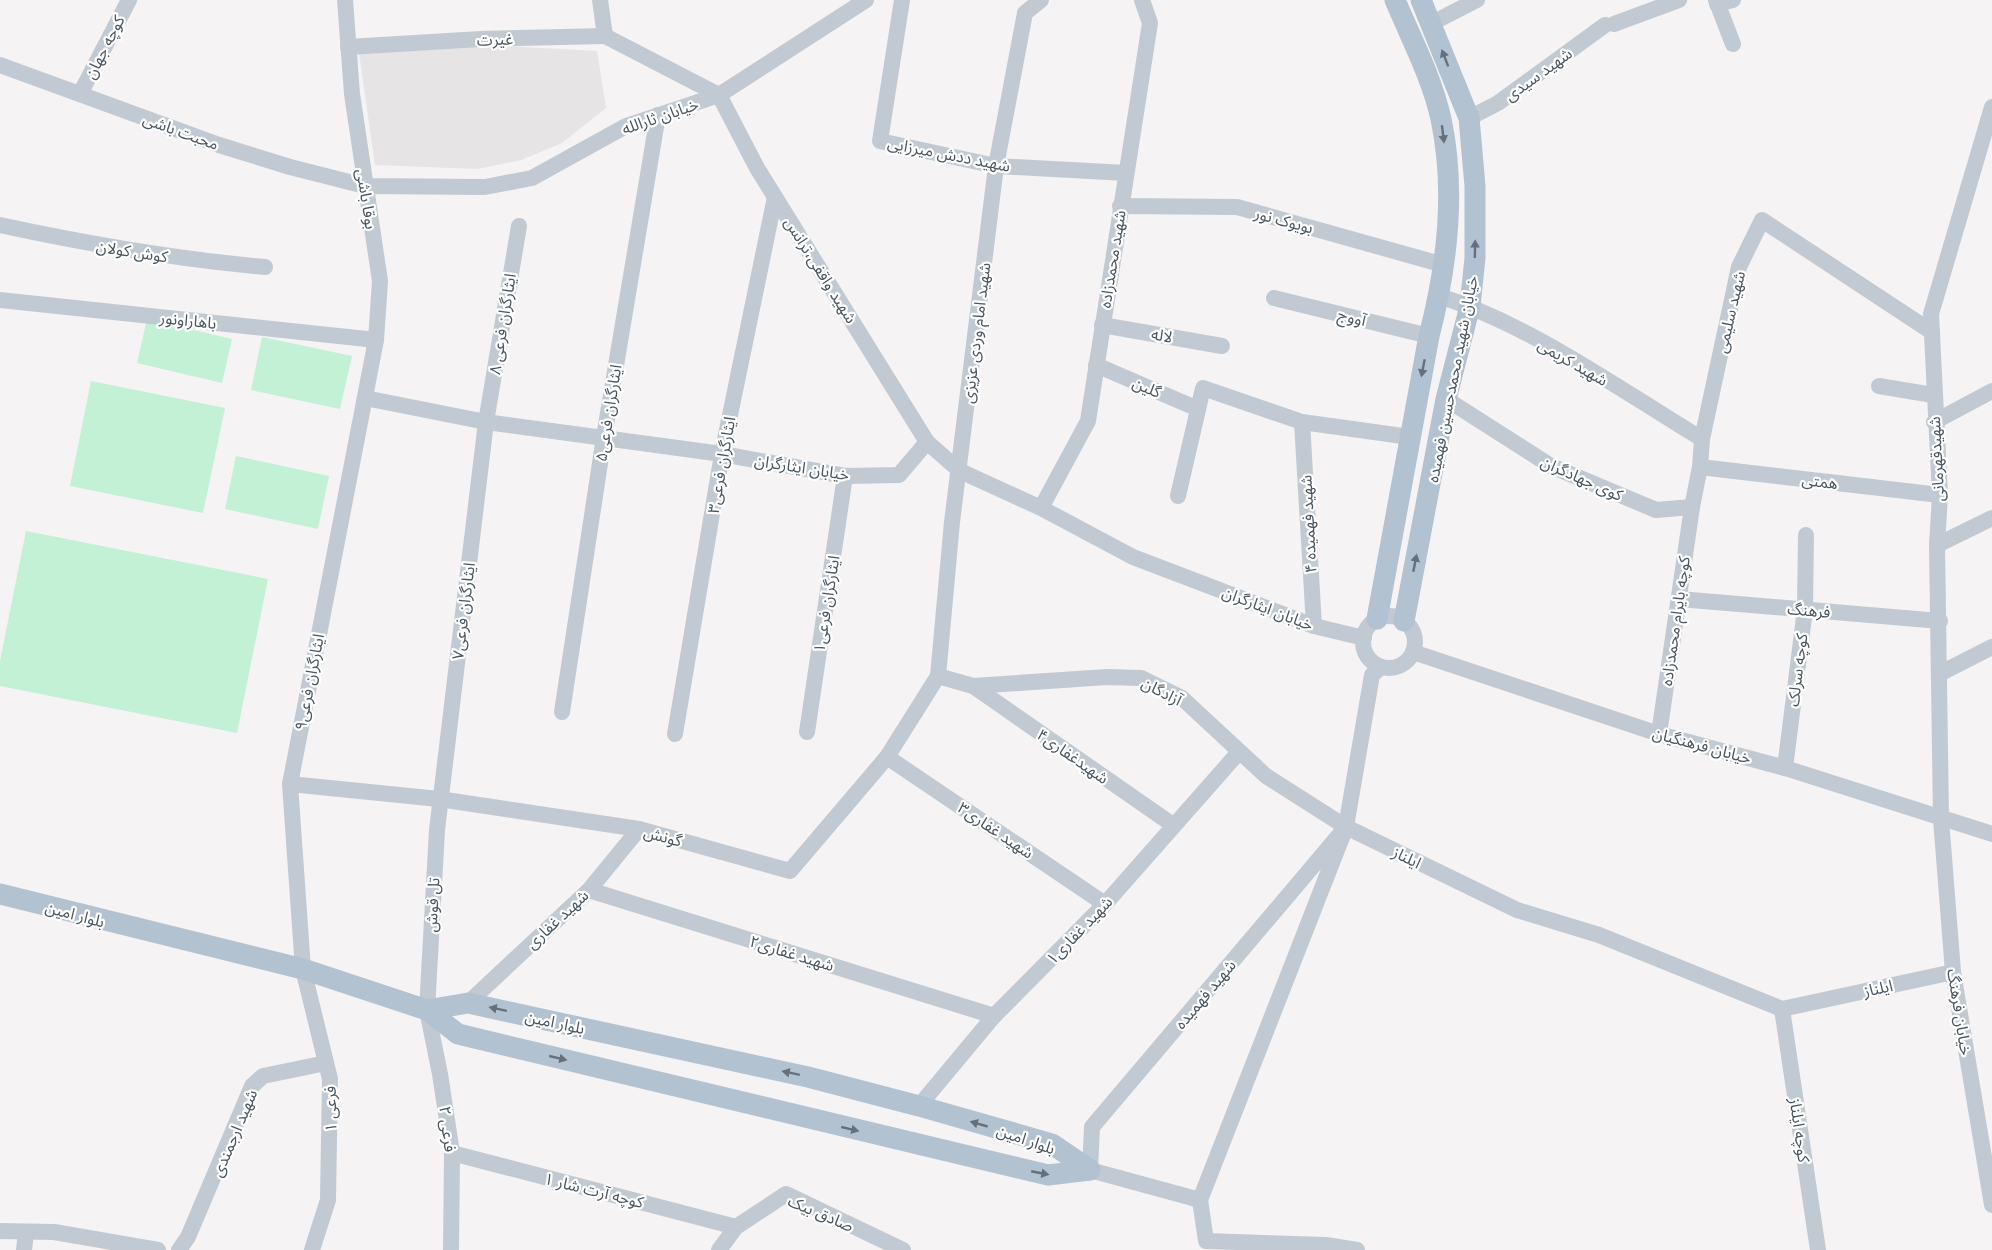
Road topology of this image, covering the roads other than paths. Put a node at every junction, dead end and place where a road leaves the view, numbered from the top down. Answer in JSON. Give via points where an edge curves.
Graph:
{"nodes":[{"id":1,"x":129,"y":0,"type":"edge"},
{"id":2,"x":345,"y":0,"type":"edge"},
{"id":3,"x":600,"y":0,"type":"edge"},
{"id":4,"x":866,"y":0,"type":"edge"},
{"id":5,"x":902,"y":0,"type":"edge"},
{"id":6,"x":1041,"y":0,"type":"edge"},
{"id":7,"x":1142,"y":0,"type":"edge"},
{"id":8,"x":1395,"y":0,"type":"edge"},
{"id":9,"x":1421,"y":0,"type":"edge"},
{"id":10,"x":1477,"y":0,"type":"edge"},
{"id":11,"x":1679,"y":0,"type":"edge"},
{"id":12,"x":1722,"y":1,"type":"edge"},
{"id":13,"x":1438,"y":20,"type":"dead end"},
{"id":14,"x":605,"y":36,"type":"junction"},
{"id":15,"x":1733,"y":44,"type":"dead end"},
{"id":16,"x":348,"y":47,"type":"junction"},
{"id":17,"x":0,"y":65,"type":"edge"},
{"id":18,"x":80,"y":94,"type":"junction"},
{"id":19,"x":719,"y":96,"type":"junction"},
{"id":20,"x":1992,"y":107,"type":"edge"},
{"id":21,"x":658,"y":115,"type":"junction"},
{"id":22,"x":1469,"y":118,"type":"junction"},
{"id":23,"x":996,"y":166,"type":"junction"},
{"id":24,"x":1126,"y":173,"type":"junction"},
{"id":25,"x":365,"y":186,"type":"junction"},
{"id":26,"x":775,"y":197,"type":"junction"},
{"id":27,"x":1120,"y":206,"type":"junction"},
{"id":28,"x":0,"y":225,"type":"edge"},
{"id":29,"x":519,"y":226,"type":"dead end"},
{"id":30,"x":1444,"y":265,"type":"junction"},
{"id":31,"x":265,"y":267,"type":"dead end"},
{"id":32,"x":1439,"y":296,"type":"junction"},
{"id":33,"x":1274,"y":298,"type":"dead end"},
{"id":34,"x":0,"y":300,"type":"edge"},
{"id":35,"x":1470,"y":306,"type":"junction"},
{"id":36,"x":1102,"y":325,"type":"junction"},
{"id":37,"x":1932,"y":332,"type":"junction"},
{"id":38,"x":1429,"y":336,"type":"junction"},
{"id":39,"x":376,"y":340,"type":"junction"},
{"id":40,"x":1222,"y":346,"type":"dead end"},
{"id":41,"x":1096,"y":365,"type":"junction"},
{"id":42,"x":1879,"y":386,"type":"dead end"},
{"id":43,"x":1992,"y":391,"type":"edge"},
{"id":44,"x":1934,"y":395,"type":"junction"},
{"id":45,"x":365,"y":398,"type":"junction"},
{"id":46,"x":1446,"y":399,"type":"junction"},
{"id":47,"x":1198,"y":409,"type":"junction"},
{"id":48,"x":486,"y":422,"type":"junction"},
{"id":49,"x":1302,"y":422,"type":"junction"},
{"id":50,"x":1934,"y":422,"type":"junction"},
{"id":51,"x":1410,"y":437,"type":"junction"},
{"id":52,"x":604,"y":438,"type":"junction"},
{"id":53,"x":1702,"y":439,"type":"junction"},
{"id":54,"x":927,"y":442,"type":"junction"},
{"id":55,"x":722,"y":454,"type":"junction"},
{"id":56,"x":1700,"y":467,"type":"junction"},
{"id":57,"x":960,"y":471,"type":"junction"},
{"id":58,"x":845,"y":476,"type":"junction"},
{"id":59,"x":1940,"y":495,"type":"junction"},
{"id":60,"x":1178,"y":496,"type":"dead end"},
{"id":61,"x":1692,"y":507,"type":"junction"},
{"id":62,"x":1041,"y":508,"type":"junction"},
{"id":63,"x":1992,"y":518,"type":"edge"},
{"id":64,"x":1806,"y":535,"type":"dead end"},
{"id":65,"x":1937,"y":545,"type":"junction"},
{"id":66,"x":1679,"y":598,"type":"junction"},
{"id":67,"x":1805,"y":609,"type":"junction"},
{"id":68,"x":1377,"y":619,"type":"junction"},
{"id":69,"x":1404,"y":621,"type":"junction"},
{"id":70,"x":1940,"y":621,"type":"junction"},
{"id":71,"x":1314,"y":626,"type":"junction"},
{"id":72,"x":1364,"y":638,"type":"junction"},
{"id":73,"x":1992,"y":647,"type":"edge"},
{"id":74,"x":1413,"y":652,"type":"junction"},
{"id":75,"x":1381,"y":668,"type":"junction"},
{"id":76,"x":1941,"y":673,"type":"junction"},
{"id":77,"x":938,"y":676,"type":"junction"},
{"id":78,"x":973,"y":686,"type":"junction"},
{"id":79,"x":562,"y":712,"type":"dead end"},
{"id":80,"x":807,"y":732,"type":"dead end"},
{"id":81,"x":675,"y":734,"type":"dead end"},
{"id":82,"x":1659,"y":734,"type":"junction"},
{"id":83,"x":1239,"y":752,"type":"junction"},
{"id":84,"x":887,"y":757,"type":"junction"},
{"id":85,"x":1785,"y":768,"type":"junction"},
{"id":86,"x":290,"y":784,"type":"junction"},
{"id":87,"x":439,"y":800,"type":"junction"},
{"id":88,"x":1941,"y":819,"type":"junction"},
{"id":89,"x":1173,"y":825,"type":"junction"},
{"id":90,"x":1346,"y":827,"type":"junction"},
{"id":91,"x":639,"y":829,"type":"junction"},
{"id":92,"x":1992,"y":834,"type":"edge"},
{"id":93,"x":589,"y":890,"type":"junction"},
{"id":94,"x":0,"y":894,"type":"edge"},
{"id":95,"x":1105,"y":904,"type":"junction"},
{"id":96,"x":303,"y":969,"type":"junction"},
{"id":97,"x":1953,"y":972,"type":"junction"},
{"id":98,"x":468,"y":1003,"type":"junction"},
{"id":99,"x":1782,"y":1009,"type":"junction"},
{"id":100,"x":427,"y":1010,"type":"junction"},
{"id":101,"x":994,"y":1016,"type":"junction"},
{"id":102,"x":326,"y":1063,"type":"junction"},
{"id":103,"x":919,"y":1106,"type":"junction"},
{"id":104,"x":452,"y":1153,"type":"junction"},
{"id":105,"x":1090,"y":1170,"type":"junction"},
{"id":106,"x":1200,"y":1200,"type":"junction"},
{"id":107,"x":1992,"y":1204,"type":"edge"},
{"id":108,"x":736,"y":1227,"type":"junction"},
{"id":109,"x":0,"y":1231,"type":"edge"},
{"id":110,"x":26,"y":1232,"type":"junction"},
{"id":111,"x":24,"y":1250,"type":"edge"},
{"id":112,"x":158,"y":1250,"type":"edge"},
{"id":113,"x":178,"y":1250,"type":"edge"},
{"id":114,"x":312,"y":1250,"type":"edge"},
{"id":115,"x":451,"y":1250,"type":"edge"},
{"id":116,"x":719,"y":1250,"type":"edge"},
{"id":117,"x":903,"y":1250,"type":"edge"},
{"id":118,"x":1354,"y":1250,"type":"edge"},
{"id":119,"x":1818,"y":1250,"type":"edge"}],
"edges":[{"from":1,"to":18,"type":"street","name":"کوچه جهان"},
{"from":2,"to":16,"type":"street","name":"بوقا باشی"},
{"from":3,"to":14,"type":"street"},
{"from":4,"to":19,"type":"street","name":"خیابان ثارالله"},
{"from":5,"to":23,"type":"street","name":"شهید ددش میرزایی","via":[[879,141]]},
{"from":6,"to":23,"type":"street","name":"شهید امام وردی عزیزی","via":[[1025,13]]},
{"from":7,"to":24,"type":"street","name":"شهید محمدزاده","via":[[1150,23]]},
{"from":8,"to":30,"type":"main road","name":"خیابان شهید محمدحسین فهمیده","one_way":true,"via":[[1441,119],[1448,177]]},
{"from":22,"to":9,"type":"main road","name":"خیابان شهید محمدحسین فهمیده","one_way":true},
{"from":10,"to":13,"type":"street"},
{"from":11,"to":22,"type":"street","name":"شهید سیدی","via":[[1610,24],[1498,103]]},
{"from":12,"to":15,"type":"street"},
{"from":14,"to":16,"type":"street","name":"غیرت"},
{"from":14,"to":19,"type":"street"},
{"from":16,"to":25,"type":"street","name":"بوقا باشی"},
{"from":17,"to":18,"type":"street","name":"محبت باشی"},
{"from":18,"to":25,"type":"street","name":"محبت باشی","via":[[219,145]]},
{"from":19,"to":21,"type":"street","name":"خیابان ثارالله"},
{"from":19,"to":26,"type":"street","name":"شهید واقفی،ترانس"},
{"from":20,"to":37,"type":"street","name":"شهیدقهرمانی","via":[[1931,314]]},
{"from":21,"to":25,"type":"street","name":"خیابان ثارالله","via":[[626,126],[532,178],[485,187]]},
{"from":21,"to":52,"type":"street","name":"ایثارگران فرعی۵"},
{"from":35,"to":22,"type":"main road","name":"خیابان شهید محمدحسین فهمیده","one_way":true,"via":[[1475,186]]},
{"from":23,"to":24,"type":"street","name":"شهید ددش میرزایی"},
{"from":23,"to":57,"type":"street","name":"شهید امام وردی عزیزی"},
{"from":24,"to":27,"type":"street","name":"شهید محمدزاده"},
{"from":25,"to":39,"type":"street","name":"بوقا باشی","via":[[380,281]]},
{"from":26,"to":54,"type":"street","name":"شهید واقفی،ترانس"},
{"from":26,"to":55,"type":"street","name":"ایثارگران فرعی۳"},
{"from":27,"to":30,"type":"street","name":"بویوک نور","via":[[1237,207]]},
{"from":27,"to":36,"type":"street","name":"شهید محمدزاده"},
{"from":28,"to":31,"type":"street","name":"کوش کولان","via":[[181,259]]},
{"from":29,"to":48,"type":"street","name":"ایثارگران فرعی ۸"},
{"from":30,"to":32,"type":"main road","name":"خیابان شهید محمدحسین فهمیده"},
{"from":32,"to":35,"type":"street","name":"شهید کریمی"},
{"from":32,"to":38,"type":"main road","name":"خیابان شهید محمدحسین فهمیده"},
{"from":33,"to":38,"type":"street","name":"آووج"},
{"from":34,"to":39,"type":"street","name":"باهاراونور"},
{"from":35,"to":46,"type":"main road","name":"خیابان شهید محمدحسین فهمیده"},
{"from":35,"to":53,"type":"street","name":"شهید کریمی","via":[[1546,345]]},
{"from":36,"to":40,"type":"street","name":"لاله"},
{"from":36,"to":41,"type":"street","name":"شهید محمدزاده"},
{"from":37,"to":44,"type":"street","name":"شهیدقهرمانی"},
{"from":37,"to":53,"type":"street","name":"شهید سلیمی","via":[[1762,220],[1739,267]]},
{"from":38,"to":51,"type":"main road","name":"خیابان شهید محمدحسین فهمیده","one_way":true},
{"from":39,"to":45,"type":"street","name":"بوقا باشی"},
{"from":41,"to":47,"type":"street","name":"گلین"},
{"from":41,"to":62,"type":"street","name":"شهید محمدزاده","via":[[1088,422]]},
{"from":42,"to":44,"type":"street"},
{"from":43,"to":50,"type":"street"},
{"from":44,"to":50,"type":"street","name":"شهیدقهرمانی"},
{"from":45,"to":48,"type":"street","name":"خیابان ایثارگران"},
{"from":45,"to":86,"type":"street","name":"ایثارگران فرعی۹"},
{"from":46,"to":61,"type":"street","name":"کوی جهادگران","via":[[1551,466],[1656,510]]},
{"from":69,"to":46,"type":"main road","name":"خیابان شهید محمدحسین فهمیده","one_way":true},
{"from":47,"to":49,"type":"street","via":[[1203,388]]},
{"from":47,"to":60,"type":"street"},
{"from":48,"to":52,"type":"street","name":"خیابان ایثارگران"},
{"from":48,"to":87,"type":"street","name":"ایثارگران فرعی۷"},
{"from":49,"to":51,"type":"street"},
{"from":49,"to":71,"type":"street","name":"شهید فهمیده ۴"},
{"from":50,"to":59,"type":"street","name":"شهیدقهرمانی"},
{"from":51,"to":68,"type":"main road","name":"خیابان شهید محمدحسین فهمیده"},
{"from":52,"to":55,"type":"street","name":"خیابان ایثارگران"},
{"from":52,"to":79,"type":"street","name":"ایثارگران فرعی۵"},
{"from":53,"to":56,"type":"street","name":"شهید سلیمی"},
{"from":54,"to":57,"type":"street","name":"خیابان ایثارگران"},
{"from":54,"to":58,"type":"street","name":"خیابان ایثارگران","via":[[899,475]]},
{"from":55,"to":58,"type":"street","name":"خیابان ایثارگران"},
{"from":55,"to":81,"type":"street","name":"ایثارگران فرعی۳"},
{"from":56,"to":59,"type":"street","name":"همتی"},
{"from":56,"to":61,"type":"street"},
{"from":57,"to":62,"type":"street","name":"خیابان ایثارگران"},
{"from":57,"to":77,"type":"street","name":"شهید امام وردی عزیزی"},
{"from":58,"to":80,"type":"street","name":"ایثارگران فرعی۱"},
{"from":59,"to":65,"type":"street","name":"شهیدقهرمانی"},
{"from":61,"to":66,"type":"street","name":"کوچه بایرام محمدزاده"},
{"from":62,"to":71,"type":"street","name":"خیابان ایثارگران","via":[[1133,557]]},
{"from":63,"to":65,"type":"street"},
{"from":64,"to":67,"type":"street","name":"کوچه سرلک"},
{"from":65,"to":70,"type":"street","name":"شهیدقهرمانی"},
{"from":66,"to":67,"type":"street","name":"فرهنگ"},
{"from":66,"to":82,"type":"street","name":"کوچه بایرام محمدزاده"},
{"from":67,"to":70,"type":"street","name":"فرهنگ"},
{"from":67,"to":85,"type":"street","name":"کوچه سرلک"},
{"from":68,"to":69,"type":"street","via":[[1394,617]]},
{"from":68,"to":72,"type":"street"},
{"from":69,"to":74,"type":"street","via":[[1413,631]]},
{"from":70,"to":76,"type":"street","name":"شهیدقهرمانی"},
{"from":71,"to":72,"type":"street","name":"خیابان ایثارگران"},
{"from":72,"to":75,"type":"street","via":[[1367,657]]},
{"from":73,"to":76,"type":"street"},
{"from":74,"to":75,"type":"street","via":[[1399,667]]},
{"from":74,"to":82,"type":"street","name":"خیابان فرهنگیان"},
{"from":75,"to":90,"type":"street","via":[[1372,675]]},
{"from":76,"to":88,"type":"street","name":"شهیدقهرمانی"},
{"from":77,"to":78,"type":"street","name":"آزادگان"},
{"from":77,"to":84,"type":"street","name":"گونش"},
{"from":78,"to":83,"type":"street","name":"آزادگان","via":[[1141,678],[1182,698]]},
{"from":78,"to":89,"type":"street","name":"شهیدغفاری۴"},
{"from":82,"to":85,"type":"street","name":"خیابان فرهنگیان"},
{"from":83,"to":89,"type":"street","name":"شهید غفاری۱"},
{"from":83,"to":90,"type":"street","name":"آزادگان","via":[[1293,796]]},
{"from":84,"to":91,"type":"street","name":"گونش","via":[[790,871]]},
{"from":84,"to":95,"type":"street","name":"شهید غفاری۳"},
{"from":85,"to":88,"type":"street","name":"خیابان فرهنگیان"},
{"from":86,"to":87,"type":"street","name":"گونش"},
{"from":86,"to":96,"type":"street","name":"ایثارگران فرعی۹"},
{"from":87,"to":91,"type":"street","name":"گونش"},
{"from":87,"to":100,"type":"street","name":"تل قوش"},
{"from":88,"to":92,"type":"street","name":"خیابان فرهنگیان"},
{"from":88,"to":97,"type":"street","name":"خیابان فرهنگ"},
{"from":89,"to":95,"type":"street","name":"شهید غفاری۱"},
{"from":90,"to":99,"type":"street","name":"ایلناز","via":[[1517,910],[1599,935]]},
{"from":90,"to":105,"type":"street","name":"شهید فهمیده","via":[[1092,1127]]},
{"from":90,"to":106,"type":"street"},
{"from":91,"to":93,"type":"street","name":"شهید غفاری"},
{"from":93,"to":98,"type":"street","name":"شهید غفاری"},
{"from":93,"to":101,"type":"street","name":"شهید غفاری۲"},
{"from":94,"to":96,"type":"main road","name":"بلوار امین"},
{"from":95,"to":101,"type":"street","name":"شهید غفاری۱"},
{"from":96,"to":100,"type":"main road","name":"بلوار امین"},
{"from":96,"to":102,"type":"street","name":"فرعی ۱"},
{"from":97,"to":99,"type":"street","name":"ایلناز"},
{"from":97,"to":107,"type":"street","name":"خیابان فرهنگ"},
{"from":98,"to":100,"type":"main road","name":"بلوار امین"},
{"from":103,"to":98,"type":"main road","name":"بلوار امین","one_way":true,"via":[[808,1077]]},
{"from":99,"to":119,"type":"street","name":"کوچه ایلناز"},
{"from":100,"to":104,"type":"street","name":"فرعی ۲"},
{"from":100,"to":105,"type":"main road","name":"بلوار امین","one_way":true,"via":[[458,1034],[797,1116],[1048,1175]]},
{"from":101,"to":103,"type":"street","name":"شهید غفاری۱"},
{"from":102,"to":113,"type":"street","name":"شهید ارجمندی","via":[[264,1076],[252,1086],[188,1237]]},
{"from":102,"to":114,"type":"street","name":"فرعی ۱","via":[[330,1080],[328,1200]]},
{"from":105,"to":103,"type":"main road","name":"بلوار امین","one_way":true,"via":[[1052,1144]]},
{"from":104,"to":108,"type":"street","name":"کوچه آرت شار ۱"},
{"from":104,"to":115,"type":"street","name":"فرعی ۲"},
{"from":105,"to":106,"type":"street"},
{"from":106,"to":118,"type":"street","via":[[1206,1241],[1326,1245]]},
{"from":108,"to":116,"type":"street","name":"صادق بیک"},
{"from":108,"to":117,"type":"street","name":"صادق بیک","via":[[786,1194]]},
{"from":109,"to":110,"type":"street"},
{"from":110,"to":111,"type":"street"},
{"from":110,"to":112,"type":"street","via":[[54,1232]]}]}
